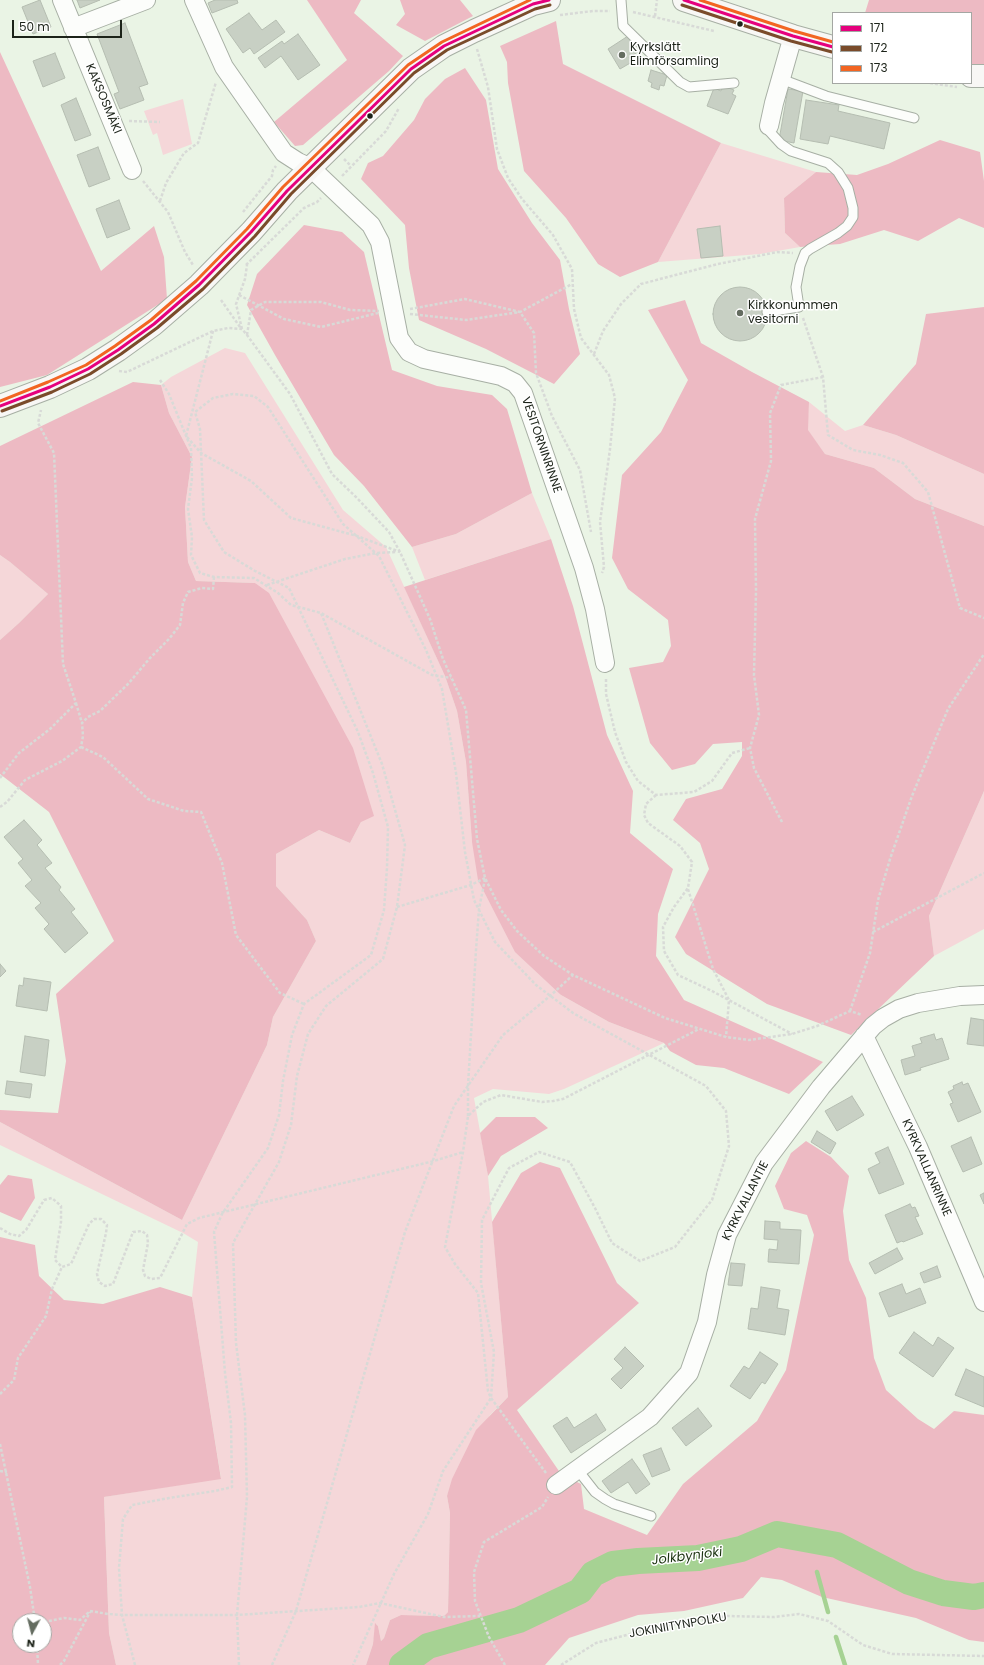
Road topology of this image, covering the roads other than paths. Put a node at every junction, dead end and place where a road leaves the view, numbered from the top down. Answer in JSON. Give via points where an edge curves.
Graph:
{"nodes":[{"id":1,"x":62,"y":0,"type":"edge"},
{"id":2,"x":146,"y":0,"type":"edge"},
{"id":3,"x":194,"y":0,"type":"edge"},
{"id":4,"x":549,"y":0,"type":"edge"},
{"id":5,"x":621,"y":0,"type":"edge"},
{"id":6,"x":695,"y":2,"type":"edge"},
{"id":7,"x":73,"y":28,"type":"junction"},
{"id":8,"x":793,"y":36,"type":"junction"},
{"id":9,"x":832,"y":47,"type":"edge"},
{"id":10,"x":972,"y":76,"type":"edge"},
{"id":11,"x":984,"y":76,"type":"edge"},
{"id":12,"x":781,"y":79,"type":"junction"},
{"id":13,"x":734,"y":83,"type":"dead end"},
{"id":14,"x":914,"y":118,"type":"dead end"},
{"id":15,"x":769,"y":126,"type":"joint"},
{"id":16,"x":311,"y":168,"type":"junction"},
{"id":17,"x":132,"y":170,"type":"road end"},
{"id":18,"x":767,"y":312,"type":"dead end"},
{"id":19,"x":0,"y":406,"type":"edge"},
{"id":20,"x":605,"y":663,"type":"road end"},
{"id":21,"x":984,"y":995,"type":"edge"},
{"id":22,"x":864,"y":1036,"type":"junction"},
{"id":23,"x":984,"y":1302,"type":"edge"},
{"id":24,"x":577,"y":1469,"type":"junction"},
{"id":25,"x":556,"y":1485,"type":"road end"},
{"id":26,"x":651,"y":1516,"type":"dead end"}],
"edges":[{"from":1,"to":7,"type":"street","name":"KAKSOSMÄKI"},
{"from":2,"to":7,"type":"street"},
{"from":3,"to":16,"type":"street","name":"VESITORNINRINNE","via":[[224,67],[287,155]]},
{"from":4,"to":16,"type":"main road","via":[[533,4],[444,46],[411,69]]},
{"from":5,"to":13,"type":"lane","via":[[623,26],[680,82],[689,87]]},
{"from":6,"to":8,"type":"main road"},
{"from":7,"to":17,"type":"street","name":"KAKSOSMÄKI"},
{"from":8,"to":9,"type":"main road"},
{"from":8,"to":12,"type":"street"},
{"from":10,"to":11,"type":"main road"},
{"from":12,"to":14,"type":"lane","via":[[826,96]]},
{"from":12,"to":15,"type":"street"},
{"from":15,"to":18,"type":"lane","via":[[770,132],[780,144],[791,151],[828,163],[838,172],[852,199],[853,217],[838,233],[805,253],[796,287],[799,307]]},
{"from":16,"to":19,"type":"main road","via":[[198,285],[154,324],[88,369]]},
{"from":16,"to":20,"type":"street","name":"VESITORNINRINNE","via":[[371,225],[380,242],[389,312],[399,338],[409,352],[424,359],[501,376],[515,383],[528,401],[587,580]]},
{"from":21,"to":22,"type":"street","name":"KYRKVALLANTIE","via":[[960,996],[899,1009],[880,1020]]},
{"from":22,"to":23,"type":"street","name":"KYRKVALLANRINNE","via":[[918,1147]]},
{"from":22,"to":24,"type":"street","name":"KYRKVALLANTIE","via":[[760,1170],[727,1235],[703,1337],[689,1374],[650,1418]]},
{"from":24,"to":25,"type":"street","name":"KYRKVALLANTIE"},
{"from":24,"to":26,"type":"lane","via":[[595,1492],[605,1499]]}]}
